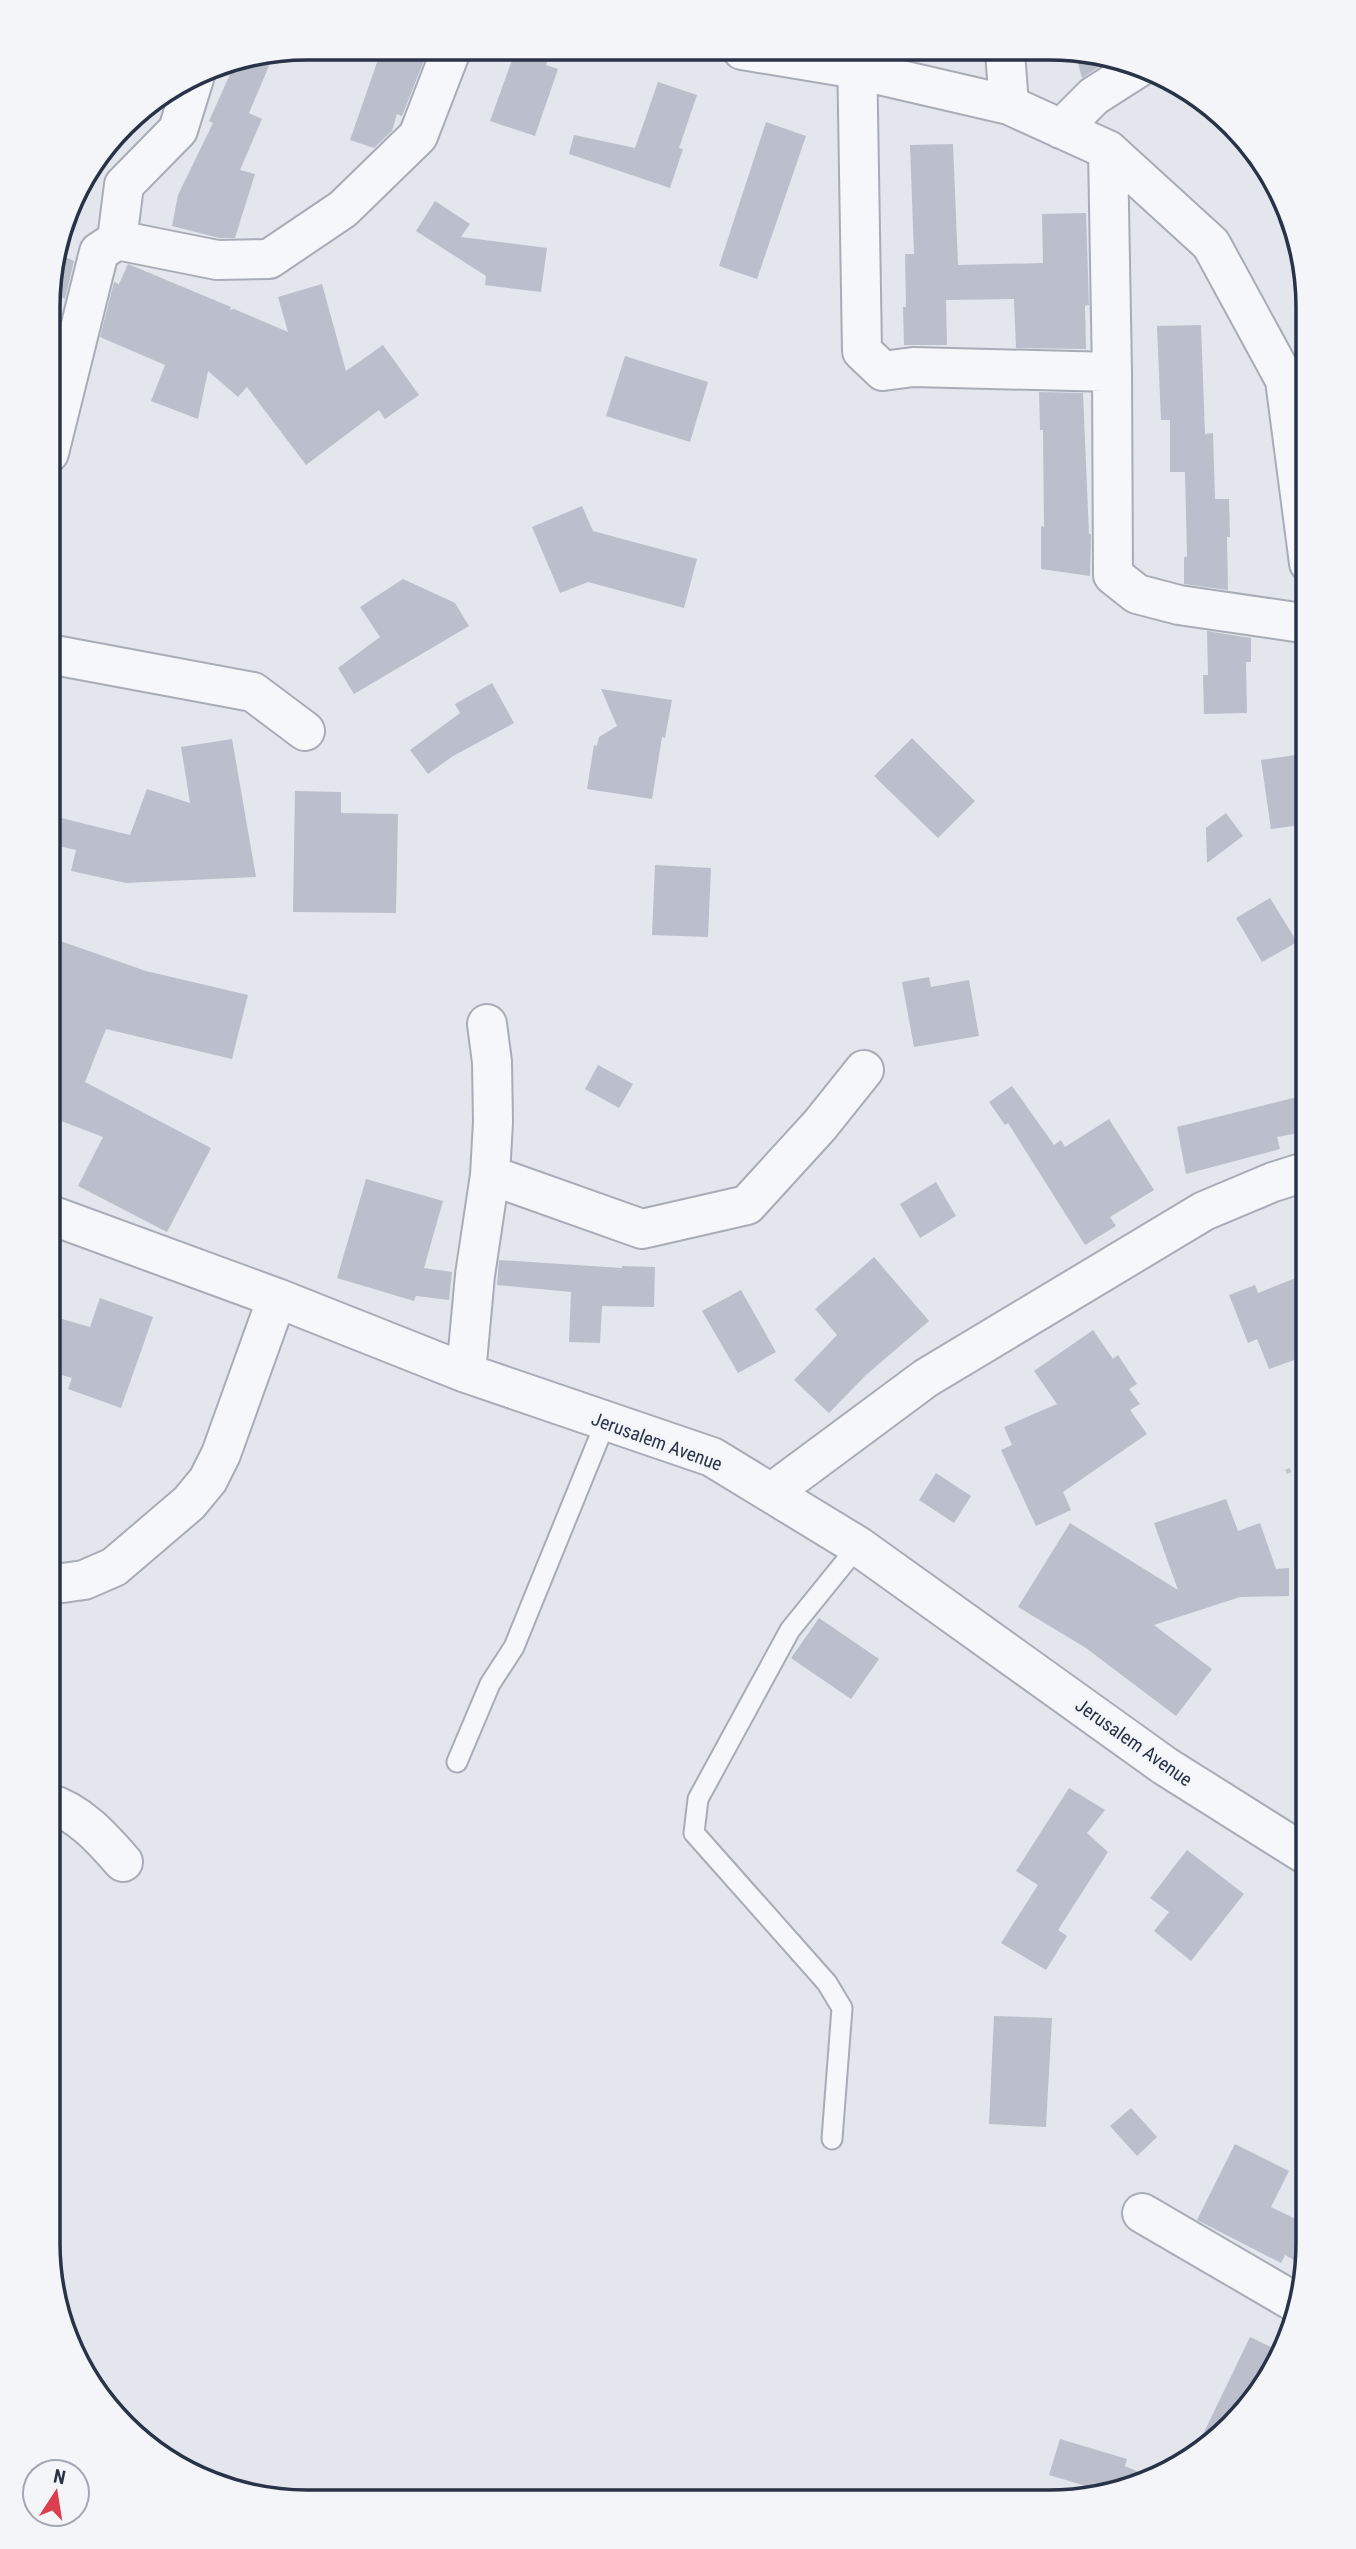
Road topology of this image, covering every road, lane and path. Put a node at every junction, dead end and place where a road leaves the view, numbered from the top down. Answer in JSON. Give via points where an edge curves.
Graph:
{"nodes":[{"id":1,"x":447,"y":60,"type":"edge"},
{"id":2,"x":857,"y":60,"type":"edge"},
{"id":3,"x":1006,"y":60,"type":"edge"},
{"id":4,"x":1130,"y":73,"type":"edge"},
{"id":5,"x":191,"y":89,"type":"edge"},
{"id":6,"x":1009,"y":105,"type":"junction"},
{"id":7,"x":1061,"y":129,"type":"junction"},
{"id":8,"x":1108,"y":150,"type":"junction"},
{"id":9,"x":117,"y":240,"type":"junction"},
{"id":10,"x":1296,"y":369,"type":"edge"},
{"id":11,"x":1112,"y":372,"type":"junction"},
{"id":12,"x":60,"y":409,"type":"edge"},
{"id":13,"x":1296,"y":622,"type":"edge"},
{"id":14,"x":60,"y":656,"type":"edge"},
{"id":15,"x":305,"y":731,"type":"dead end"},
{"id":16,"x":486,"y":1024,"type":"dead end"},
{"id":17,"x":864,"y":1070,"type":"dead end"},
{"id":18,"x":490,"y":1175,"type":"junction"},
{"id":19,"x":1296,"y":1175,"type":"edge"},
{"id":20,"x":60,"y":1218,"type":"edge"},
{"id":21,"x":277,"y":1298,"type":"junction"},
{"id":22,"x":466,"y":1373,"type":"junction"},
{"id":23,"x":606,"y":1421,"type":"junction"},
{"id":24,"x":1296,"y":1467,"type":"edge"},
{"id":25,"x":1286,"y":1472,"type":"dead end"},
{"id":26,"x":771,"y":1493,"type":"junction"},
{"id":27,"x":858,"y":1546,"type":"junction"},
{"id":28,"x":60,"y":1583,"type":"edge"},
{"id":29,"x":457,"y":1762,"type":"dead end"},
{"id":30,"x":60,"y":1807,"type":"edge"},
{"id":31,"x":1296,"y":1848,"type":"edge"},
{"id":32,"x":123,"y":1861,"type":"dead end"},
{"id":33,"x":832,"y":2139,"type":"dead end"},
{"id":34,"x":1142,"y":2213,"type":"dead end"},
{"id":35,"x":1290,"y":2299,"type":"edge"}],
"edges":[{"from":1,"to":9,"type":"street","via":[[418,136],[343,209],[269,259],[217,260]]},
{"from":2,"to":6,"type":"street"},
{"from":2,"to":11,"type":"street","via":[[862,351],[883,371],[913,367]]},
{"from":3,"to":6,"type":"street"},
{"from":4,"to":7,"type":"street","via":[[1094,96]]},
{"from":5,"to":9,"type":"street","via":[[178,130],[124,186]]},
{"from":6,"to":7,"type":"street"},
{"from":7,"to":8,"type":"street"},
{"from":8,"to":10,"type":"street","via":[[1211,244]]},
{"from":8,"to":11,"type":"street"},
{"from":9,"to":12,"type":"street","via":[[99,251]]},
{"from":11,"to":13,"type":"street","via":[[1113,575],[1136,594]]},
{"from":14,"to":15,"type":"street","via":[[253,692]]},
{"from":16,"to":18,"type":"street","via":[[492,1062]]},
{"from":17,"to":18,"type":"street","via":[[747,1205],[642,1229]]},
{"from":18,"to":22,"type":"street"},
{"from":19,"to":26,"type":"street","via":[[1204,1211],[938,1370]]},
{"from":20,"to":21,"type":"street","name":"Jerusalem Avenue"},
{"from":21,"to":22,"type":"street","name":"Jerusalem Avenue"},
{"from":21,"to":28,"type":"street","via":[[208,1480],[189,1503],[114,1567],[84,1580]]},
{"from":22,"to":23,"type":"street","name":"Jerusalem Avenue"},
{"from":23,"to":26,"type":"street","name":"Jerusalem Avenue","via":[[712,1457]]},
{"from":23,"to":29,"type":"lane","via":[[514,1647],[490,1684]]},
{"from":24,"to":25,"type":"path"},
{"from":26,"to":27,"type":"street","name":"Jerusalem Avenue"},
{"from":27,"to":31,"type":"street","name":"Jerusalem Avenue","via":[[1165,1766]]},
{"from":27,"to":33,"type":"lane","via":[[790,1630],[698,1799],[694,1833],[827,1983],[842,2008]]},
{"from":30,"to":32,"type":"street","via":[[103,1839]]},
{"from":34,"to":35,"type":"street"}]}
